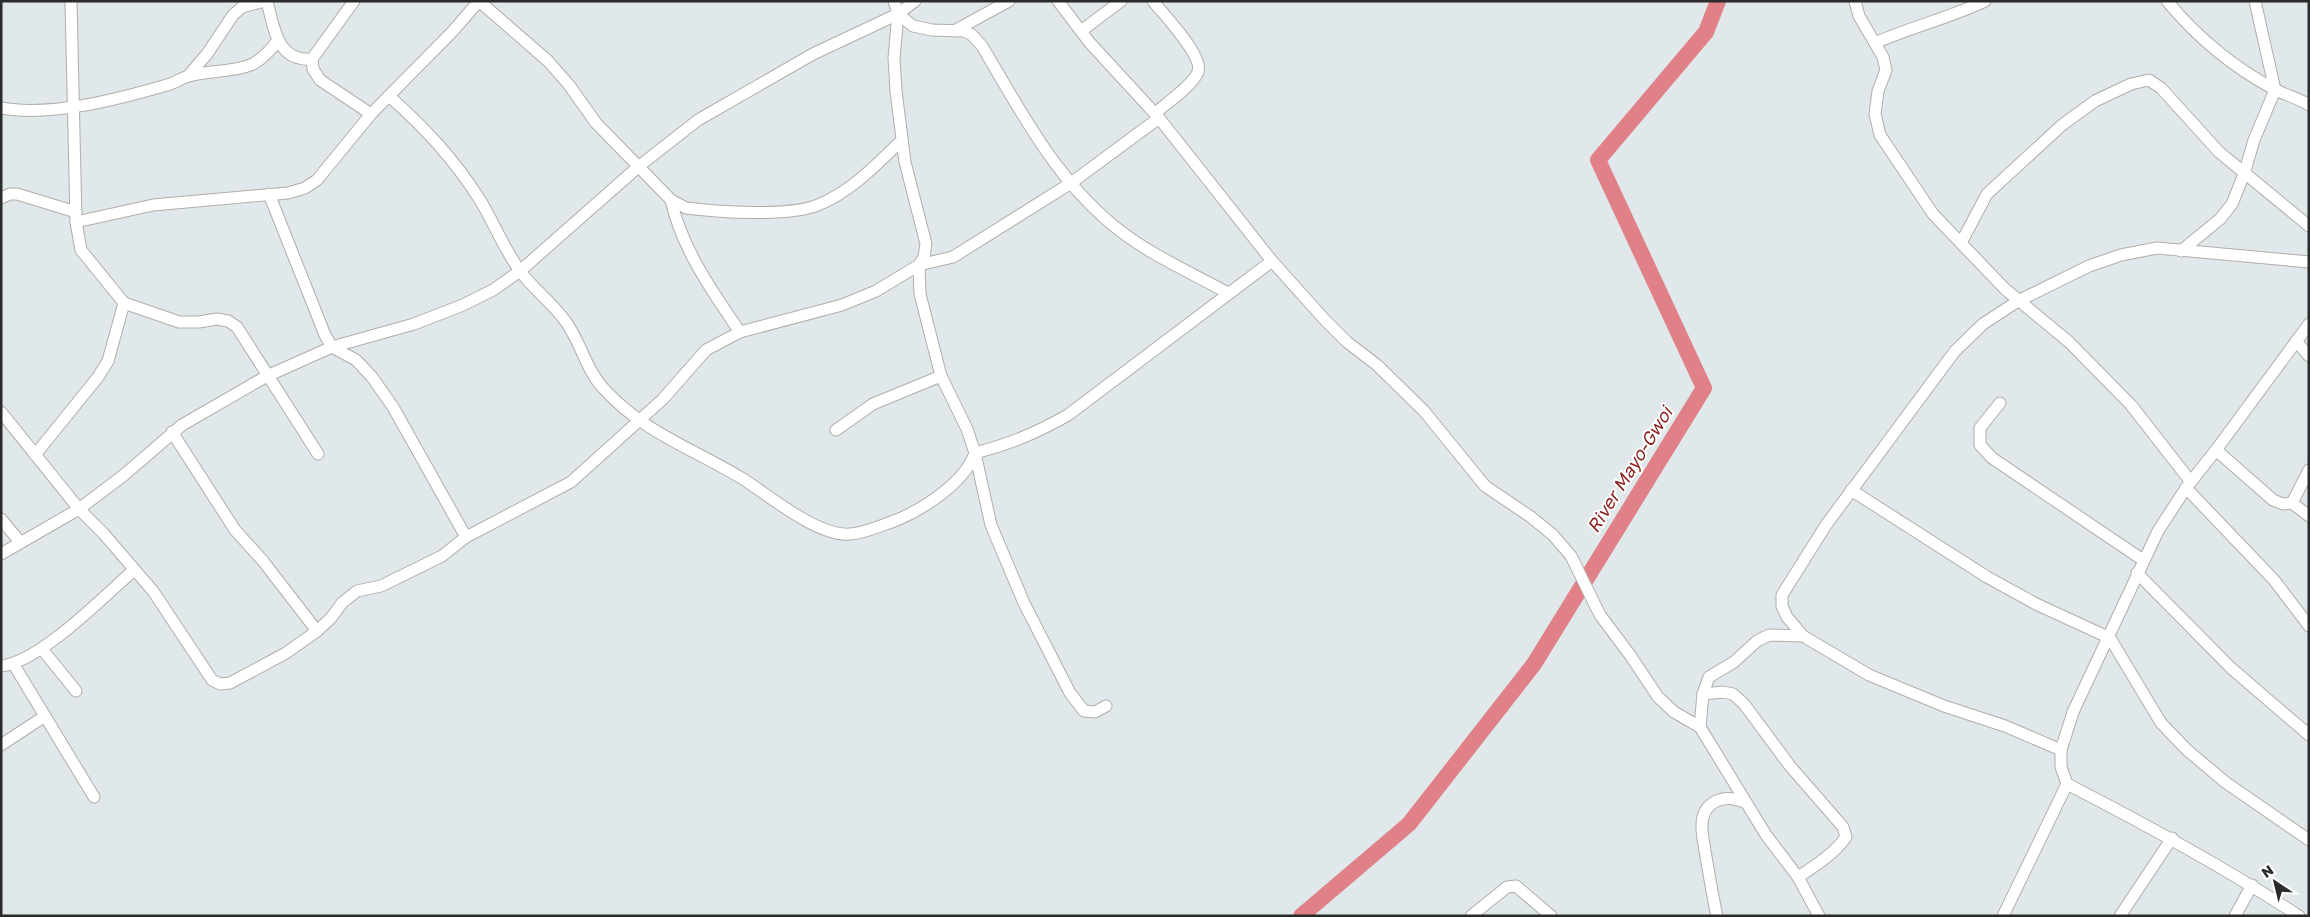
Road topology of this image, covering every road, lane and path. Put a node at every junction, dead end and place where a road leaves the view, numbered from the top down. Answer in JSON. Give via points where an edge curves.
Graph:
{"nodes":[{"id":1,"x":71,"y":1,"type":"edge"},
{"id":2,"x":266,"y":1,"type":"edge"},
{"id":3,"x":354,"y":1,"type":"edge"},
{"id":4,"x":479,"y":1,"type":"edge"},
{"id":5,"x":894,"y":1,"type":"edge"},
{"id":6,"x":915,"y":1,"type":"edge"},
{"id":7,"x":1009,"y":1,"type":"edge"},
{"id":8,"x":1058,"y":1,"type":"edge"},
{"id":9,"x":1120,"y":1,"type":"edge"},
{"id":10,"x":1153,"y":1,"type":"edge"},
{"id":11,"x":1856,"y":1,"type":"edge"},
{"id":12,"x":1985,"y":1,"type":"edge"},
{"id":13,"x":2167,"y":1,"type":"edge"},
{"id":14,"x":2255,"y":1,"type":"edge"},
{"id":15,"x":898,"y":14,"type":"junction"},
{"id":16,"x":954,"y":31,"type":"junction"},
{"id":17,"x":1081,"y":31,"type":"junction"},
{"id":18,"x":278,"y":40,"type":"junction"},
{"id":19,"x":1875,"y":43,"type":"junction"},
{"id":20,"x":312,"y":59,"type":"junction"},
{"id":21,"x":188,"y":76,"type":"junction"},
{"id":22,"x":2275,"y":90,"type":"junction"},
{"id":23,"x":389,"y":96,"type":"junction"},
{"id":24,"x":2309,"y":105,"type":"edge"},
{"id":25,"x":75,"y":106,"type":"junction"},
{"id":26,"x":1,"y":108,"type":"edge"},
{"id":27,"x":371,"y":114,"type":"junction"},
{"id":28,"x":1157,"y":115,"type":"junction"},
{"id":29,"x":902,"y":140,"type":"junction"},
{"id":30,"x":638,"y":166,"type":"junction"},
{"id":31,"x":2244,"y":174,"type":"junction"},
{"id":32,"x":1070,"y":183,"type":"junction"},
{"id":33,"x":269,"y":194,"type":"junction"},
{"id":34,"x":1,"y":198,"type":"edge"},
{"id":35,"x":671,"y":200,"type":"junction"},
{"id":36,"x":76,"y":217,"type":"junction"},
{"id":37,"x":2309,"y":226,"type":"edge"},
{"id":38,"x":1961,"y":243,"type":"junction"},
{"id":39,"x":2181,"y":251,"type":"junction"},
{"id":40,"x":1272,"y":261,"type":"junction"},
{"id":41,"x":2309,"y":262,"type":"edge"},
{"id":42,"x":919,"y":265,"type":"junction"},
{"id":43,"x":520,"y":271,"type":"junction"},
{"id":44,"x":1228,"y":294,"type":"junction"},
{"id":45,"x":2018,"y":300,"type":"junction"},
{"id":46,"x":124,"y":303,"type":"junction"},
{"id":47,"x":2309,"y":324,"type":"edge"},
{"id":48,"x":740,"y":332,"type":"junction"},
{"id":49,"x":2296,"y":341,"type":"junction"},
{"id":50,"x":332,"y":347,"type":"junction"},
{"id":51,"x":2309,"y":356,"type":"edge"},
{"id":52,"x":266,"y":376,"type":"junction"},
{"id":53,"x":941,"y":376,"type":"junction"},
{"id":54,"x":2000,"y":403,"type":"dead end"},
{"id":55,"x":1,"y":412,"type":"edge"},
{"id":56,"x":638,"y":420,"type":"junction"},
{"id":57,"x":836,"y":430,"type":"dead end"},
{"id":58,"x":172,"y":432,"type":"junction"},
{"id":59,"x":2216,"y":450,"type":"junction"},
{"id":60,"x":975,"y":453,"type":"junction"},
{"id":61,"x":318,"y":454,"type":"dead end"},
{"id":62,"x":35,"y":455,"type":"junction"},
{"id":63,"x":2309,"y":470,"type":"edge"},
{"id":64,"x":2188,"y":485,"type":"junction"},
{"id":65,"x":1851,"y":490,"type":"junction"},
{"id":66,"x":2292,"y":503,"type":"junction"},
{"id":67,"x":79,"y":509,"type":"junction"},
{"id":68,"x":2309,"y":516,"type":"edge"},
{"id":69,"x":1,"y":519,"type":"edge"},
{"id":70,"x":466,"y":537,"type":"junction"},
{"id":71,"x":20,"y":542,"type":"junction"},
{"id":72,"x":1,"y":554,"type":"edge"},
{"id":73,"x":2143,"y":560,"type":"junction"},
{"id":74,"x":134,"y":570,"type":"junction"},
{"id":75,"x":2137,"y":573,"type":"junction"},
{"id":76,"x":2309,"y":626,"type":"edge"},
{"id":77,"x":317,"y":631,"type":"junction"},
{"id":78,"x":1803,"y":636,"type":"junction"},
{"id":79,"x":2110,"y":638,"type":"junction"},
{"id":80,"x":42,"y":649,"type":"junction"},
{"id":81,"x":14,"y":665,"type":"junction"},
{"id":82,"x":1,"y":666,"type":"edge"},
{"id":83,"x":76,"y":691,"type":"dead end"},
{"id":84,"x":1703,"y":694,"type":"junction"},
{"id":85,"x":1106,"y":706,"type":"dead end"},
{"id":86,"x":45,"y":716,"type":"junction"},
{"id":87,"x":1700,"y":727,"type":"junction"},
{"id":88,"x":2309,"y":735,"type":"edge"},
{"id":89,"x":1,"y":745,"type":"edge"},
{"id":90,"x":2061,"y":750,"type":"junction"},
{"id":91,"x":2067,"y":784,"type":"junction"},
{"id":92,"x":94,"y":797,"type":"dead end"},
{"id":93,"x":1744,"y":802,"type":"junction"},
{"id":94,"x":2172,"y":838,"type":"junction"},
{"id":95,"x":2309,"y":840,"type":"edge"},
{"id":96,"x":1798,"y":877,"type":"junction"},
{"id":97,"x":2252,"y":885,"type":"junction"},
{"id":98,"x":1471,"y":916,"type":"edge"},
{"id":99,"x":1551,"y":916,"type":"edge"},
{"id":100,"x":1717,"y":916,"type":"edge"},
{"id":101,"x":1819,"y":916,"type":"edge"},
{"id":102,"x":2003,"y":916,"type":"edge"},
{"id":103,"x":2120,"y":916,"type":"edge"},
{"id":104,"x":2235,"y":916,"type":"edge"},
{"id":105,"x":2300,"y":916,"type":"edge"}],
"edges":[{"from":1,"to":25,"type":"street"},
{"from":2,"to":18,"type":"street"},
{"from":2,"to":21,"type":"street","via":[[242,7]]},
{"from":3,"to":20,"type":"street"},
{"from":4,"to":23,"type":"street"},
{"from":4,"to":30,"type":"street","via":[[548,61],[596,123]]},
{"from":5,"to":15,"type":"street"},
{"from":6,"to":15,"type":"street"},
{"from":7,"to":16,"type":"street"},
{"from":8,"to":17,"type":"street"},
{"from":9,"to":17,"type":"street"},
{"from":10,"to":28,"type":"street","via":[[1194,53],[1199,66],[1197,74]]},
{"from":11,"to":19,"type":"street","via":[[1859,16]]},
{"from":12,"to":19,"type":"street"},
{"from":13,"to":22,"type":"street","via":[[2240,69]]},
{"from":14,"to":22,"type":"street"},
{"from":15,"to":16,"type":"street","via":[[913,26]]},
{"from":15,"to":29,"type":"street","via":[[894,58]]},
{"from":15,"to":30,"type":"street","via":[[741,94],[698,120]]},
{"from":16,"to":32,"type":"street","via":[[972,35],[982,46],[1047,155]]},
{"from":17,"to":28,"type":"street"},
{"from":18,"to":20,"type":"street","via":[[289,54],[300,60]]},
{"from":18,"to":21,"type":"street","via":[[253,64]]},
{"from":19,"to":38,"type":"street","via":[[1886,70],[1878,91],[1875,114],[1880,135],[1933,214]]},
{"from":20,"to":27,"type":"street","via":[[313,69],[320,80]]},
{"from":21,"to":25,"type":"street","via":[[169,84]]},
{"from":22,"to":24,"type":"street"},
{"from":22,"to":31,"type":"street"},
{"from":23,"to":27,"type":"street"},
{"from":23,"to":43,"type":"street","via":[[426,129],[456,164]]},
{"from":25,"to":26,"type":"street","via":[[36,111]]},
{"from":25,"to":36,"type":"street"},
{"from":27,"to":33,"type":"street","via":[[317,180],[305,188]]},
{"from":28,"to":32,"type":"street"},
{"from":28,"to":40,"type":"street"},
{"from":29,"to":35,"type":"street","via":[[850,188],[818,206],[788,212],[701,210],[686,208]]},
{"from":29,"to":42,"type":"street","via":[[926,244]]},
{"from":30,"to":35,"type":"street"},
{"from":30,"to":43,"type":"street"},
{"from":31,"to":37,"type":"street"},
{"from":31,"to":38,"type":"street","via":[[2219,152],[2161,88],[2149,80],[2140,80],[2095,101],[2062,125],[1987,194]]},
{"from":31,"to":39,"type":"street","via":[[2232,204],[2220,219]]},
{"from":32,"to":42,"type":"street","via":[[953,257]]},
{"from":32,"to":44,"type":"street","via":[[1087,202],[1134,241]]},
{"from":33,"to":36,"type":"street","via":[[153,205]]},
{"from":33,"to":50,"type":"street"},
{"from":34,"to":36,"type":"street","via":[[17,194]]},
{"from":35,"to":48,"type":"street","via":[[681,234],[708,285]]},
{"from":36,"to":46,"type":"street","via":[[81,250]]},
{"from":38,"to":45,"type":"street"},
{"from":39,"to":41,"type":"street"},
{"from":39,"to":45,"type":"street","via":[[2157,248],[2121,255],[2089,266]]},
{"from":40,"to":44,"type":"street"},
{"from":40,"to":87,"type":"street","via":[[1341,336],[1377,365],[1424,411],[1485,486],[1553,535],[1571,556],[1600,615],[1658,697],[1674,712]]},
{"from":42,"to":48,"type":"street","via":[[876,291],[842,305]]},
{"from":42,"to":53,"type":"street","via":[[920,294]]},
{"from":43,"to":50,"type":"street","via":[[463,305],[414,324]]},
{"from":43,"to":56,"type":"street","via":[[566,322],[603,389]]},
{"from":44,"to":60,"type":"street","via":[[1068,415],[1008,445]]},
{"from":45,"to":64,"type":"street","via":[[2069,342],[2131,405]]},
{"from":45,"to":65,"type":"street","via":[[1983,324],[1955,351]]},
{"from":46,"to":52,"type":"street","via":[[179,322],[228,321],[237,328]]},
{"from":46,"to":62,"type":"street","via":[[108,361]]},
{"from":47,"to":49,"type":"street"},
{"from":48,"to":56,"type":"street","via":[[706,350],[663,400]]},
{"from":49,"to":51,"type":"street"},
{"from":49,"to":59,"type":"street"},
{"from":50,"to":52,"type":"street"},
{"from":50,"to":70,"type":"street","via":[[356,360],[372,377],[393,407]]},
{"from":52,"to":58,"type":"street"},
{"from":52,"to":61,"type":"street"},
{"from":53,"to":57,"type":"street","via":[[873,404]]},
{"from":53,"to":60,"type":"street"},
{"from":54,"to":73,"type":"street","via":[[1980,428],[1980,445],[1992,458]]},
{"from":55,"to":62,"type":"street"},
{"from":56,"to":60,"type":"street","via":[[744,480],[800,517],[824,530],[849,535],[904,517],[948,490]]},
{"from":56,"to":70,"type":"street","via":[[571,482]]},
{"from":58,"to":67,"type":"street","via":[[124,475]]},
{"from":58,"to":77,"type":"street","via":[[235,530]]},
{"from":59,"to":64,"type":"street"},
{"from":59,"to":66,"type":"street","via":[[2273,500]]},
{"from":60,"to":85,"type":"street","via":[[991,525],[1024,603],[1070,693],[1084,711],[1095,712]]},
{"from":62,"to":67,"type":"street"},
{"from":63,"to":66,"type":"street"},
{"from":64,"to":73,"type":"street"},
{"from":64,"to":76,"type":"street","via":[[2274,580]]},
{"from":65,"to":78,"type":"street","via":[[1782,595],[1787,617]]},
{"from":65,"to":79,"type":"street","via":[[1987,577]]},
{"from":66,"to":68,"type":"street"},
{"from":67,"to":71,"type":"street"},
{"from":67,"to":74,"type":"street"},
{"from":69,"to":71,"type":"street"},
{"from":70,"to":77,"type":"street","via":[[442,556],[381,586],[357,591]]},
{"from":71,"to":72,"type":"street"},
{"from":73,"to":75,"type":"street"},
{"from":74,"to":77,"type":"street","via":[[174,621],[212,680],[220,684],[230,683],[286,653]]},
{"from":74,"to":80,"type":"street"},
{"from":75,"to":79,"type":"street"},
{"from":75,"to":88,"type":"street","via":[[2231,668]]},
{"from":78,"to":84,"type":"street","via":[[1769,635],[1757,641],[1734,662],[1709,677]]},
{"from":78,"to":90,"type":"street","via":[[1869,675]]},
{"from":79,"to":90,"type":"street","via":[[2073,712]]},
{"from":79,"to":95,"type":"street","via":[[2161,723],[2187,750],[2224,782]]},
{"from":80,"to":81,"type":"street"},
{"from":80,"to":83,"type":"street"},
{"from":81,"to":82,"type":"street"},
{"from":81,"to":86,"type":"street"},
{"from":84,"to":87,"type":"street"},
{"from":84,"to":96,"type":"street","via":[[1733,694],[1744,704],[1790,766],[1843,827],[1846,837],[1842,843]]},
{"from":86,"to":89,"type":"street"},
{"from":86,"to":92,"type":"street"},
{"from":87,"to":93,"type":"street"},
{"from":90,"to":91,"type":"street","via":[[2061,767]]},
{"from":91,"to":94,"type":"street"},
{"from":91,"to":102,"type":"street"},
{"from":93,"to":96,"type":"street"},
{"from":93,"to":100,"type":"street","via":[[1732,797],[1719,798],[1708,809],[1701,826]]},
{"from":94,"to":97,"type":"street"},
{"from":94,"to":103,"type":"street"},
{"from":96,"to":101,"type":"street"},
{"from":97,"to":104,"type":"street"},
{"from":97,"to":105,"type":"street"},
{"from":98,"to":99,"type":"street","via":[[1507,887],[1516,886]]}]}
